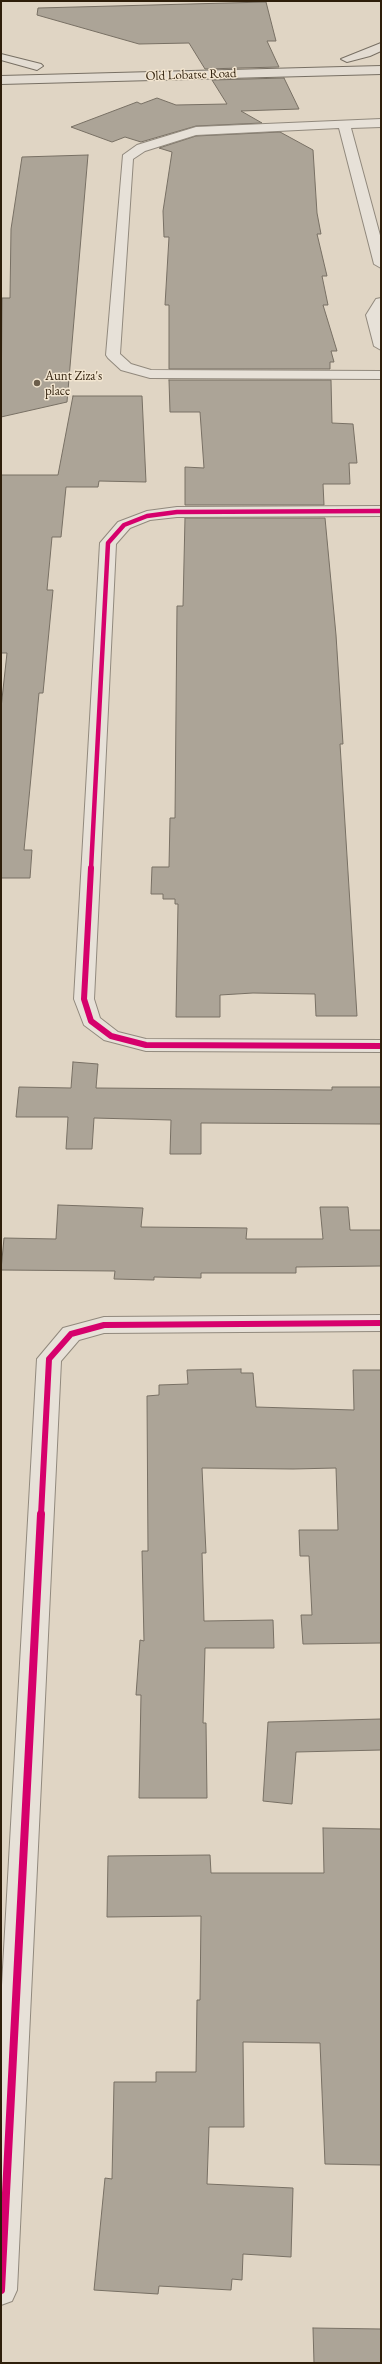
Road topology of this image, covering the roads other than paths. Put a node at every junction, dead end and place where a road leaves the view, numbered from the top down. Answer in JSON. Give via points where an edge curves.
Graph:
{"nodes":[{"id":1,"x":381,"y":46,"type":"edge"},
{"id":2,"x":1,"y":57,"type":"edge"},
{"id":3,"x":381,"y":59,"type":"edge"},
{"id":4,"x":347,"y":60,"type":"junction"},
{"id":5,"x":236,"y":62,"type":"dead end"},
{"id":6,"x":37,"y":66,"type":"junction"},
{"id":7,"x":53,"y":66,"type":"dead end"},
{"id":8,"x":1,"y":67,"type":"edge"},
{"id":9,"x":381,"y":70,"type":"edge"},
{"id":10,"x":42,"y":79,"type":"junction"},
{"id":11,"x":1,"y":80,"type":"edge"},
{"id":12,"x":1,"y":91,"type":"edge"},
{"id":13,"x":344,"y":124,"type":"junction"},
{"id":14,"x":381,"y":124,"type":"edge"},
{"id":15,"x":381,"y":264,"type":"edge"},
{"id":16,"x":381,"y":302,"type":"edge"},
{"id":17,"x":381,"y":346,"type":"edge"},
{"id":18,"x":381,"y":375,"type":"edge"},
{"id":19,"x":381,"y":511,"type":"edge"},
{"id":20,"x":381,"y":1046,"type":"edge"},
{"id":21,"x":381,"y":1323,"type":"edge"},
{"id":22,"x":1,"y":2290,"type":"edge"}],
"edges":[{"from":1,"to":4,"type":"main road"},
{"from":2,"to":6,"type":"main road"},
{"from":3,"to":4,"type":"main road"},
{"from":4,"to":5,"type":"main road"},
{"from":6,"to":7,"type":"main road"},
{"from":6,"to":8,"type":"main road"},
{"from":9,"to":10,"type":"main road","name":"Old Lobatse Road"},
{"from":10,"to":11,"type":"main road","name":"Old Lobatse Road"},
{"from":10,"to":12,"type":"main road"},
{"from":13,"to":14,"type":"street"},
{"from":13,"to":15,"type":"street"},
{"from":13,"to":18,"type":"street","via":[[196,132],[141,148],[127,158],[113,355],[126,368],[150,374]]},
{"from":16,"to":17,"type":"street","via":[[373,315]]},
{"from":19,"to":20,"type":"street","via":[[177,512],[147,516],[124,525],[108,543],[84,999],[91,1020],[111,1036],[146,1045]]},
{"from":21,"to":22,"type":"street","via":[[104,1325],[71,1334],[49,1359]]}]}
